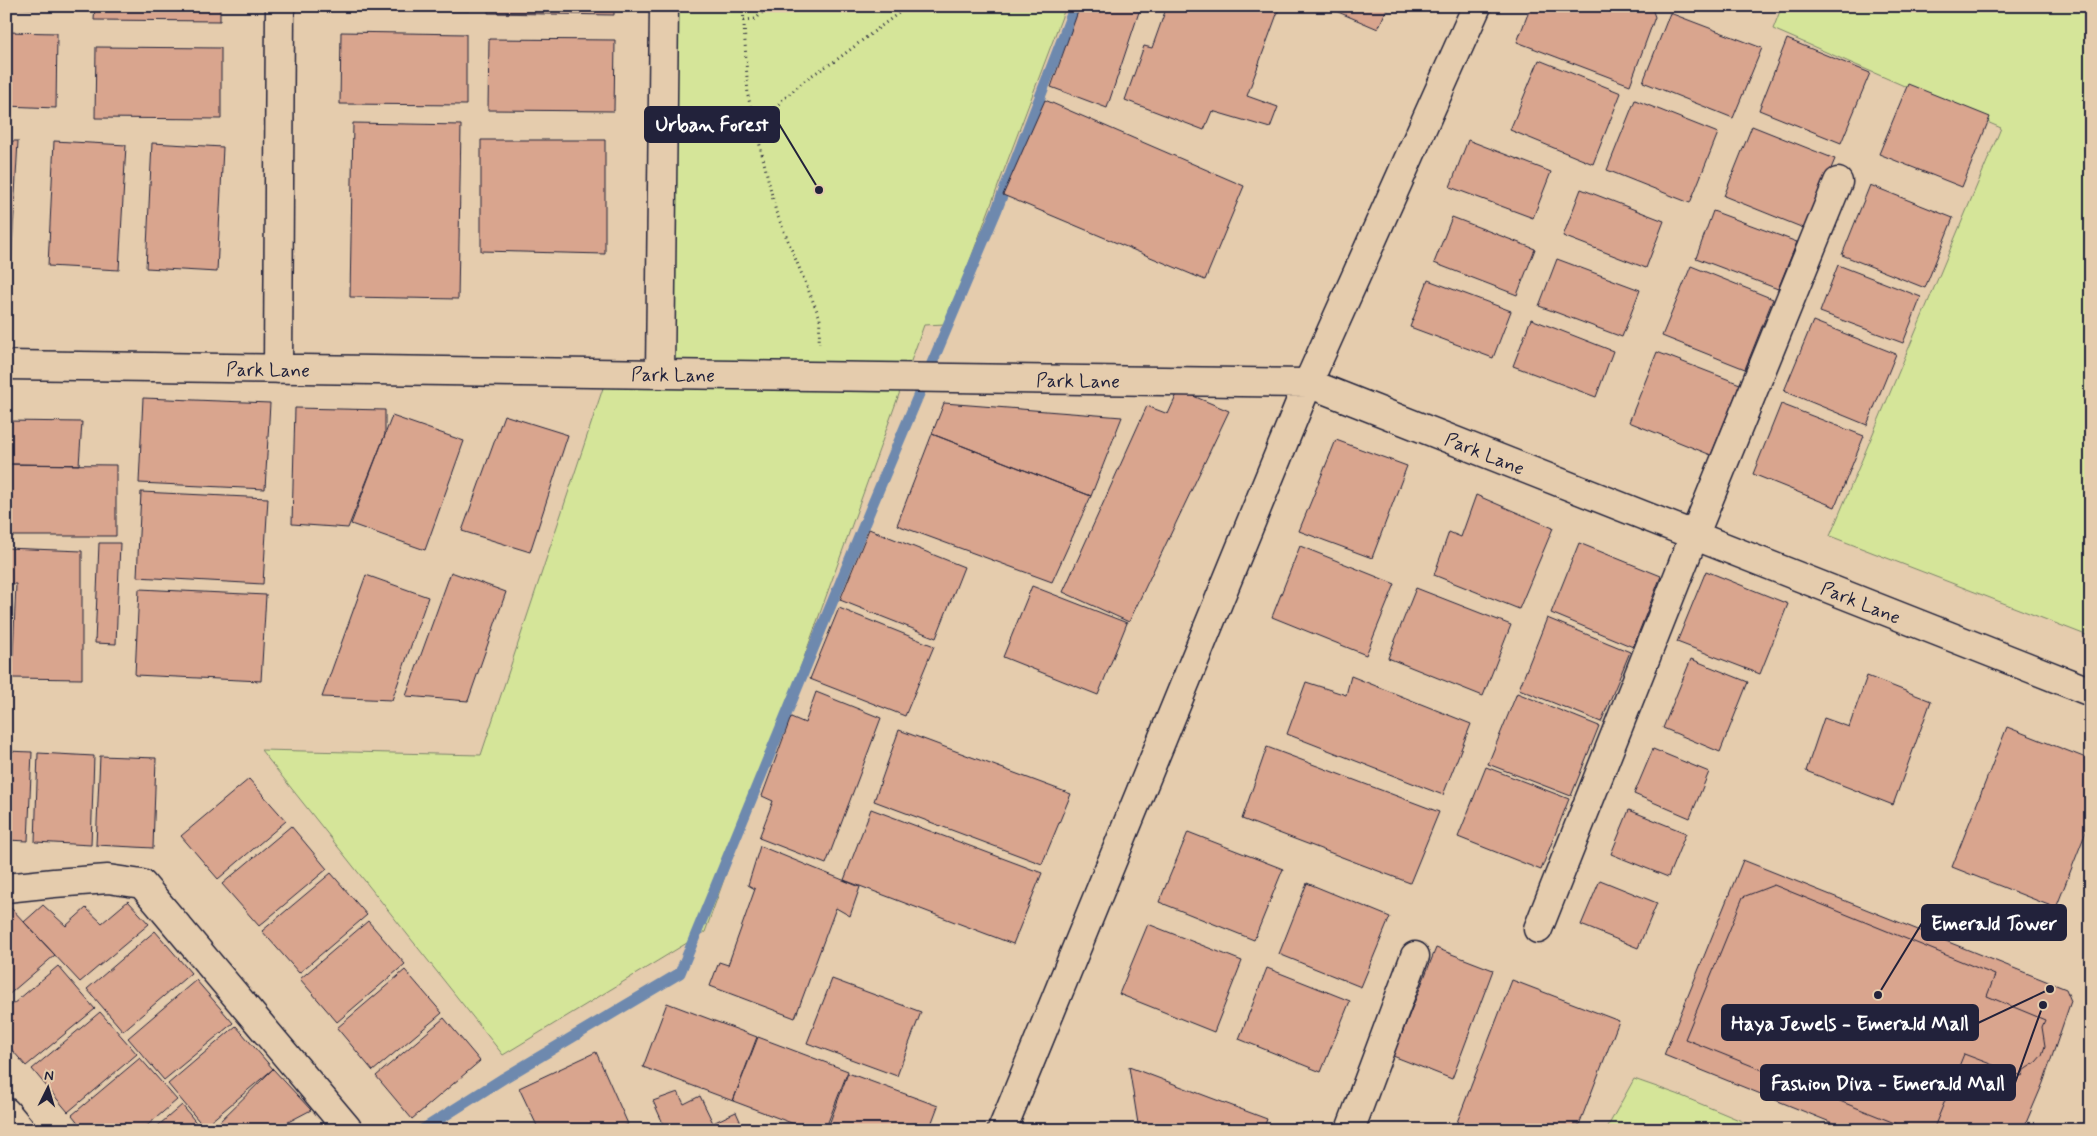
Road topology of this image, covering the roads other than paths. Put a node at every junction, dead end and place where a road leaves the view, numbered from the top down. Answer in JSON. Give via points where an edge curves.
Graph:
{"nodes":[{"id":1,"x":280,"y":6,"type":"edge"},
{"id":2,"x":664,"y":6,"type":"edge"},
{"id":3,"x":1477,"y":6,"type":"edge"},
{"id":4,"x":1838,"y":182,"type":"dead end"},
{"id":5,"x":6,"y":365,"type":"edge"},
{"id":6,"x":278,"y":369,"type":"junction"},
{"id":7,"x":660,"y":374,"type":"junction"},
{"id":8,"x":1308,"y":384,"type":"junction"},
{"id":9,"x":1694,"y":536,"type":"junction"},
{"id":10,"x":2091,"y":692,"type":"edge"},
{"id":11,"x":6,"y":888,"type":"edge"},
{"id":12,"x":1538,"y":929,"type":"dead end"},
{"id":13,"x":1415,"y":956,"type":"dead end"},
{"id":14,"x":6,"y":1112,"type":"edge"},
{"id":15,"x":21,"y":1130,"type":"edge"},
{"id":16,"x":344,"y":1130,"type":"edge"},
{"id":17,"x":1002,"y":1130,"type":"edge"},
{"id":18,"x":1350,"y":1130,"type":"edge"}],
"edges":[{"from":1,"to":6,"type":"street"},
{"from":2,"to":7,"type":"street"},
{"from":3,"to":8,"type":"street"},
{"from":4,"to":9,"type":"street"},
{"from":5,"to":6,"type":"street","name":"Park Lane"},
{"from":6,"to":7,"type":"street","name":"Park Lane"},
{"from":7,"to":8,"type":"street","name":"Park Lane"},
{"from":8,"to":9,"type":"street","name":"Park Lane"},
{"from":8,"to":17,"type":"street"},
{"from":9,"to":10,"type":"street","name":"Park Lane"},
{"from":9,"to":12,"type":"street"},
{"from":11,"to":16,"type":"street","via":[[108,879],[142,884],[347,1128]]},
{"from":13,"to":18,"type":"street"},
{"from":14,"to":15,"type":"street"}]}
